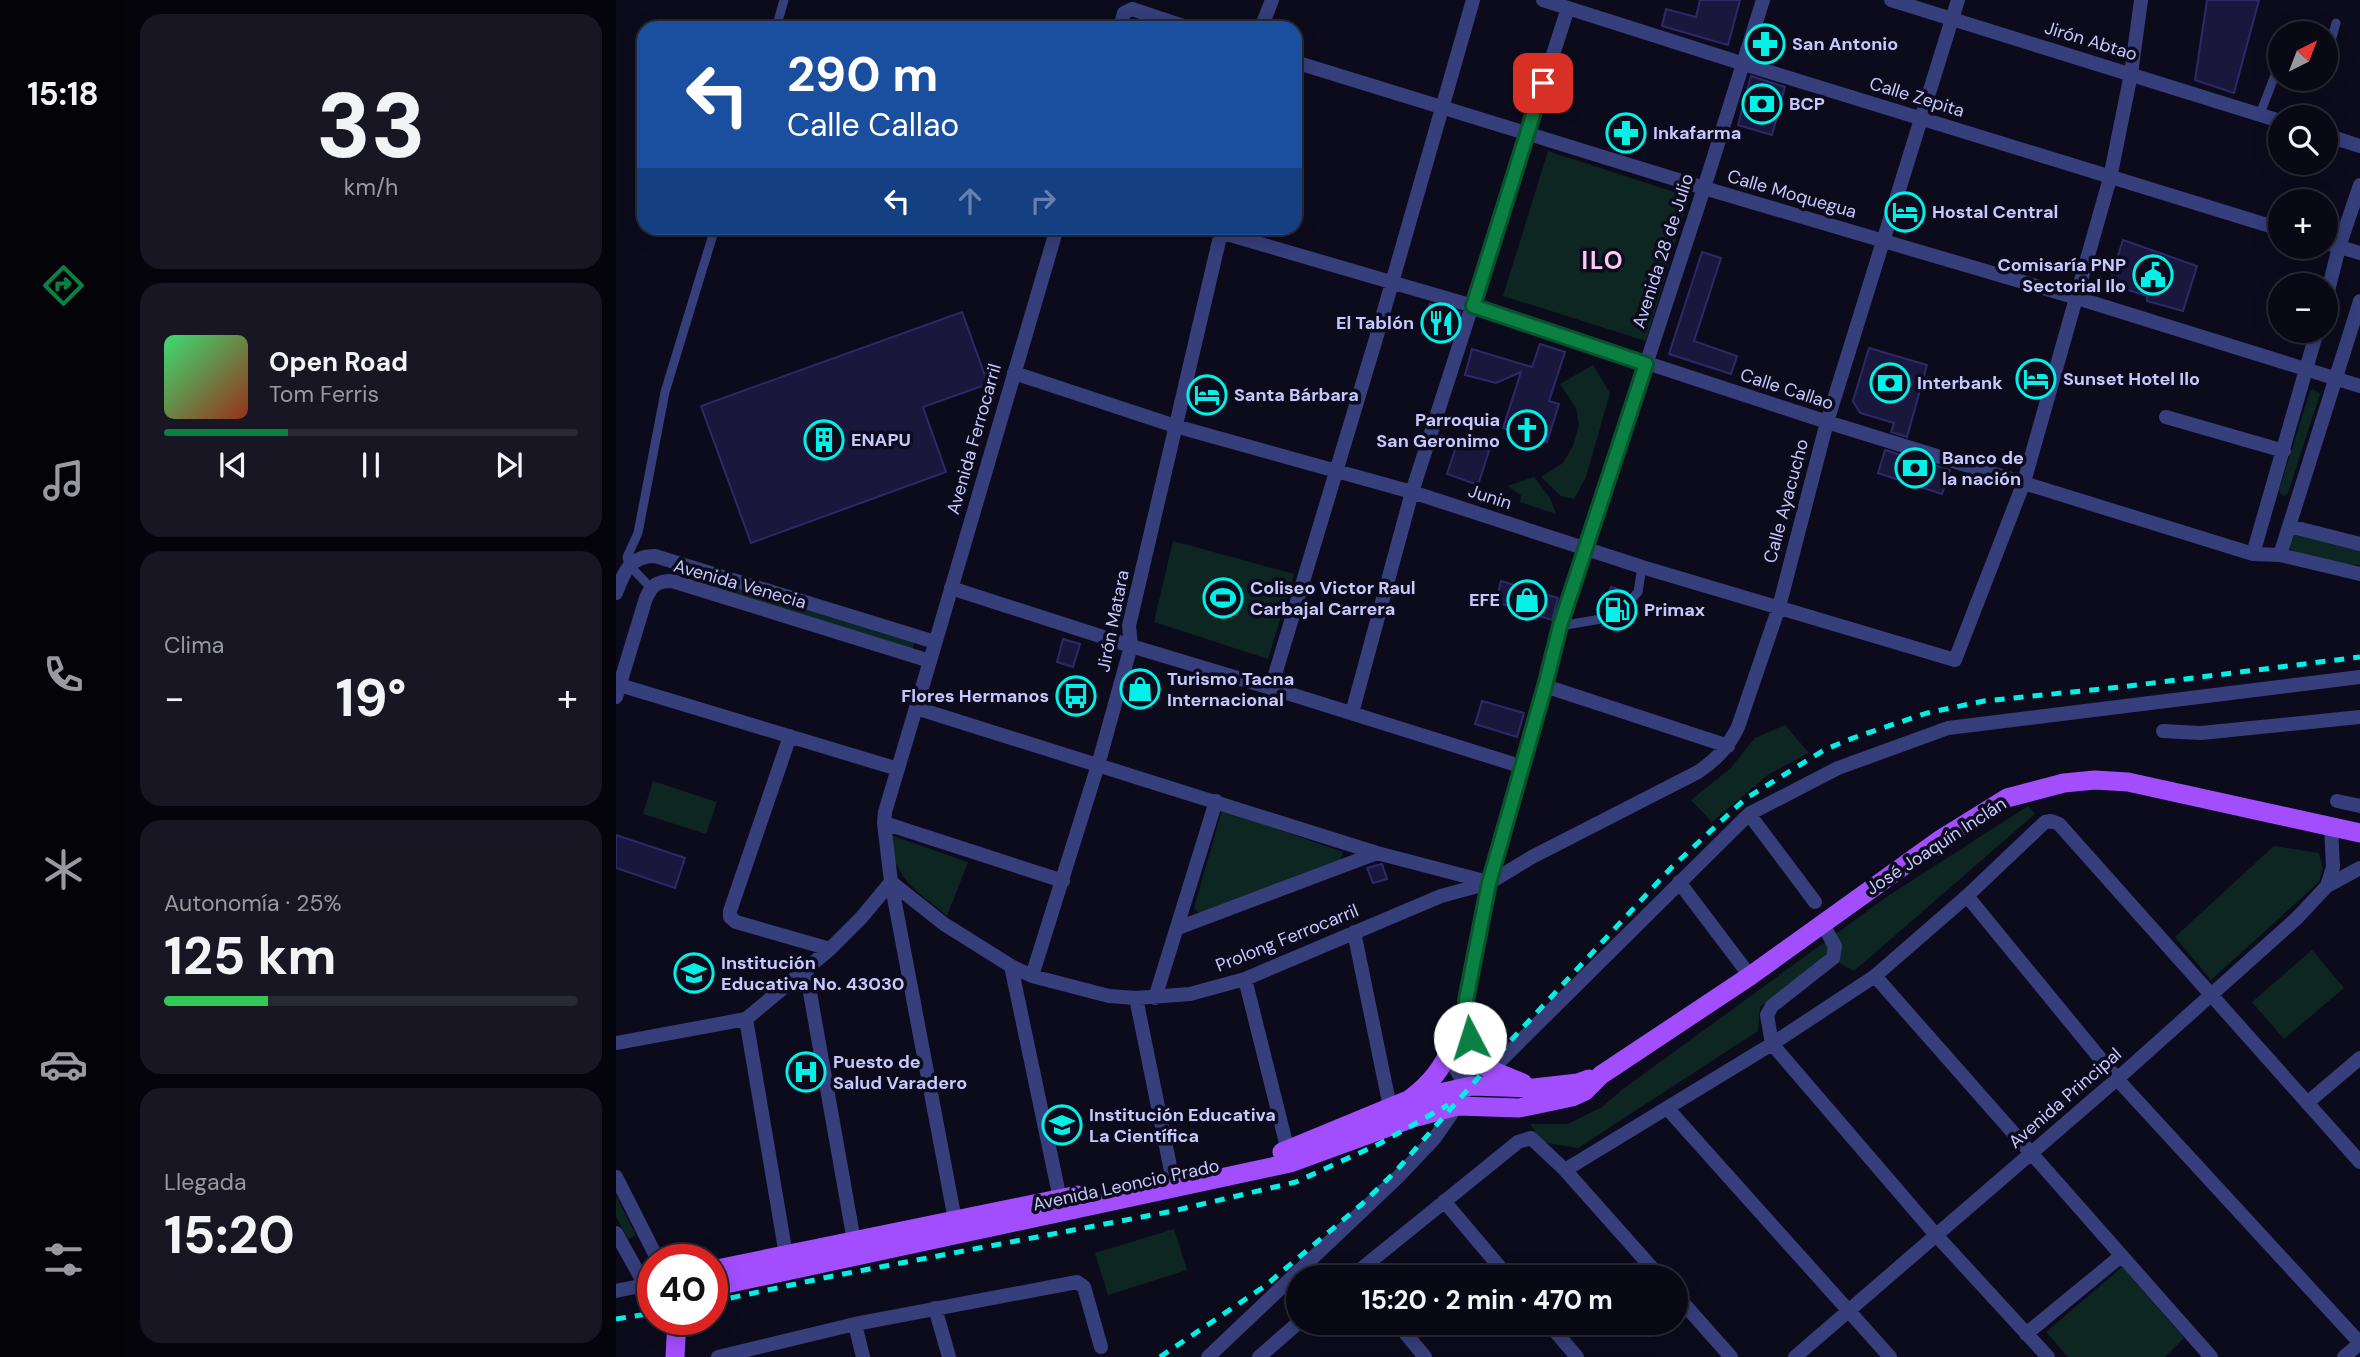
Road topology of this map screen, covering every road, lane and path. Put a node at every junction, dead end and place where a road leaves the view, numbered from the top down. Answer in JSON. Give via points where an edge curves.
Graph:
{"nodes":[{"id":1,"x":784,"y":0,"type":"edge"},
{"id":2,"x":1272,"y":0,"type":"edge"},
{"id":3,"x":1473,"y":0,"type":"edge"},
{"id":4,"x":1543,"y":0,"type":"edge"},
{"id":5,"x":1763,"y":0,"type":"edge"},
{"id":6,"x":1891,"y":0,"type":"edge"},
{"id":7,"x":1958,"y":0,"type":"edge"},
{"id":8,"x":2141,"y":0,"type":"edge"},
{"id":9,"x":1568,"y":8,"type":"junction"},
{"id":10,"x":1952,"y":19,"type":"junction"},
{"id":11,"x":778,"y":21,"type":"edge"},
{"id":12,"x":1123,"y":21,"type":"edge"},
{"id":13,"x":1165,"y":21,"type":"edge"},
{"id":14,"x":1264,"y":21,"type":"edge"},
{"id":15,"x":1302,"y":64,"type":"edge"},
{"id":16,"x":1744,"y":64,"type":"junction"},
{"id":17,"x":2131,"y":74,"type":"junction"},
{"id":18,"x":2269,"y":91,"type":"edge"},
{"id":19,"x":1443,"y":107,"type":"junction"},
{"id":20,"x":2260,"y":114,"type":"junction"},
{"id":21,"x":2268,"y":117,"type":"edge"},
{"id":22,"x":1920,"y":118,"type":"junction"},
{"id":23,"x":1527,"y":132,"type":"junction"},
{"id":24,"x":2338,"y":139,"type":"edge"},
{"id":25,"x":2360,"y":146,"type":"edge"},
{"id":26,"x":2110,"y":178,"type":"junction"},
{"id":27,"x":2360,"y":185,"type":"edge"},
{"id":28,"x":1704,"y":188,"type":"junction"},
{"id":29,"x":2268,"y":225,"type":"edge"},
{"id":30,"x":2338,"y":234,"type":"edge"},
{"id":31,"x":713,"y":235,"type":"edge"},
{"id":32,"x":1056,"y":235,"type":"edge"},
{"id":33,"x":1221,"y":235,"type":"edge"},
{"id":34,"x":1239,"y":235,"type":"edge"},
{"id":35,"x":1884,"y":241,"type":"junction"},
{"id":36,"x":2338,"y":246,"type":"edge"},
{"id":37,"x":2360,"y":253,"type":"edge"},
{"id":38,"x":1392,"y":281,"type":"junction"},
{"id":39,"x":2077,"y":298,"type":"junction"},
{"id":40,"x":2360,"y":301,"type":"edge"},
{"id":41,"x":1473,"y":306,"type":"junction"},
{"id":42,"x":2314,"y":343,"type":"edge"},
{"id":43,"x":1646,"y":364,"type":"junction"},
{"id":44,"x":2307,"y":370,"type":"junction"},
{"id":45,"x":1014,"y":373,"type":"junction"},
{"id":46,"x":2337,"y":379,"type":"junction"},
{"id":47,"x":2360,"y":386,"type":"edge"},
{"id":48,"x":2166,"y":417,"type":"dead end"},
{"id":49,"x":1827,"y":422,"type":"junction"},
{"id":50,"x":1175,"y":426,"type":"junction"},
{"id":51,"x":2284,"y":451,"type":"junction"},
{"id":52,"x":1335,"y":472,"type":"junction"},
{"id":53,"x":2024,"y":482,"type":"junction"},
{"id":54,"x":1412,"y":492,"type":"junction"},
{"id":55,"x":2290,"y":526,"type":"junction"},
{"id":56,"x":2360,"y":544,"type":"edge"},
{"id":57,"x":1584,"y":547,"type":"junction"},
{"id":58,"x":2253,"y":554,"type":"junction"},
{"id":59,"x":2280,"y":555,"type":"junction"},
{"id":60,"x":629,"y":565,"type":"junction"},
{"id":61,"x":1642,"y":567,"type":"junction"},
{"id":62,"x":2360,"y":574,"type":"edge"},
{"id":63,"x":650,"y":588,"type":"junction"},
{"id":64,"x":951,"y":588,"type":"junction"},
{"id":65,"x":616,"y":593,"type":"edge"},
{"id":66,"x":1628,"y":603,"type":"dead end"},
{"id":67,"x":1779,"y":607,"type":"junction"},
{"id":68,"x":1601,"y":619,"type":"dead end"},
{"id":69,"x":1560,"y":626,"type":"junction"},
{"id":70,"x":935,"y":642,"type":"junction"},
{"id":71,"x":1131,"y":646,"type":"junction"},
{"id":72,"x":930,"y":661,"type":"junction"},
{"id":73,"x":2360,"y":677,"type":"edge"},
{"id":74,"x":1545,"y":686,"type":"junction"},
{"id":75,"x":1271,"y":688,"type":"junction"},
{"id":76,"x":617,"y":689,"type":"edge"},
{"id":77,"x":916,"y":708,"type":"junction"},
{"id":78,"x":1352,"y":713,"type":"junction"},
{"id":79,"x":2360,"y":717,"type":"edge"},
{"id":80,"x":2163,"y":730,"type":"dead end"},
{"id":81,"x":790,"y":736,"type":"junction"},
{"id":82,"x":1728,"y":746,"type":"junction"},
{"id":83,"x":1098,"y":765,"type":"junction"},
{"id":84,"x":1523,"y":767,"type":"junction"},
{"id":85,"x":898,"y":769,"type":"junction"},
{"id":86,"x":1216,"y":801,"type":"junction"},
{"id":87,"x":2337,"y":801,"type":"dead end"},
{"id":88,"x":2360,"y":806,"type":"edge"},
{"id":89,"x":1749,"y":814,"type":"junction"},
{"id":90,"x":884,"y":823,"type":"junction"},
{"id":91,"x":2331,"y":827,"type":"junction"},
{"id":92,"x":2360,"y":833,"type":"edge"},
{"id":93,"x":1377,"y":853,"type":"junction"},
{"id":94,"x":2360,"y":868,"type":"edge"},
{"id":95,"x":1063,"y":881,"type":"junction"},
{"id":96,"x":1679,"y":881,"type":"junction"},
{"id":97,"x":891,"y":882,"type":"junction"},
{"id":98,"x":1489,"y":883,"type":"junction"},
{"id":99,"x":2327,"y":886,"type":"junction"},
{"id":100,"x":1967,"y":897,"type":"junction"},
{"id":101,"x":1815,"y":902,"type":"dead end"},
{"id":102,"x":1822,"y":923,"type":"junction"},
{"id":103,"x":1178,"y":928,"type":"junction"},
{"id":104,"x":1354,"y":932,"type":"junction"},
{"id":105,"x":830,"y":949,"type":"junction"},
{"id":106,"x":1011,"y":966,"type":"junction"},
{"id":107,"x":806,"y":970,"type":"junction"},
{"id":108,"x":1032,"y":976,"type":"junction"},
{"id":109,"x":1750,"y":976,"type":"junction"},
{"id":110,"x":1875,"y":976,"type":"junction"},
{"id":111,"x":1245,"y":979,"type":"junction"},
{"id":112,"x":2211,"y":995,"type":"junction"},
{"id":113,"x":1136,"y":998,"type":"junction"},
{"id":114,"x":1155,"y":998,"type":"junction"},
{"id":115,"x":1466,"y":1000,"type":"junction"},
{"id":116,"x":746,"y":1019,"type":"junction"},
{"id":117,"x":616,"y":1042,"type":"edge"},
{"id":118,"x":1772,"y":1044,"type":"junction"},
{"id":119,"x":1453,"y":1045,"type":"junction"},
{"id":120,"x":1471,"y":1057,"type":"junction"},
{"id":121,"x":2360,"y":1058,"type":"edge"},
{"id":122,"x":1492,"y":1070,"type":"junction"},
{"id":123,"x":1601,"y":1075,"type":"junction"},
{"id":124,"x":2117,"y":1079,"type":"junction"},
{"id":125,"x":1467,"y":1087,"type":"junction"},
{"id":126,"x":1534,"y":1088,"type":"junction"},
{"id":127,"x":2307,"y":1103,"type":"junction"},
{"id":128,"x":1399,"y":1104,"type":"junction"},
{"id":129,"x":1457,"y":1106,"type":"junction"},
{"id":130,"x":1667,"y":1108,"type":"junction"},
{"id":131,"x":1288,"y":1151,"type":"junction"},
{"id":132,"x":2031,"y":1154,"type":"junction"},
{"id":133,"x":2360,"y":1162,"type":"edge"},
{"id":134,"x":1565,"y":1170,"type":"junction"},
{"id":135,"x":1172,"y":1176,"type":"junction"},
{"id":136,"x":616,"y":1177,"type":"edge"},
{"id":137,"x":1060,"y":1199,"type":"junction"},
{"id":138,"x":1444,"y":1201,"type":"junction"},
{"id":139,"x":955,"y":1220,"type":"junction"},
{"id":140,"x":616,"y":1233,"type":"edge"},
{"id":141,"x":1936,"y":1235,"type":"junction"},
{"id":142,"x":854,"y":1241,"type":"junction"},
{"id":143,"x":650,"y":1244,"type":"edge"},
{"id":144,"x":786,"y":1255,"type":"junction"},
{"id":145,"x":2121,"y":1256,"type":"junction"},
{"id":146,"x":637,"y":1265,"type":"edge"},
{"id":147,"x":1367,"y":1265,"type":"edge"},
{"id":148,"x":1498,"y":1265,"type":"edge"},
{"id":149,"x":1649,"y":1265,"type":"edge"},
{"id":150,"x":728,"y":1267,"type":"edge"},
{"id":151,"x":728,"y":1284,"type":"edge"},
{"id":152,"x":637,"y":1287,"type":"edge"},
{"id":153,"x":616,"y":1291,"type":"edge"},
{"id":154,"x":935,"y":1308,"type":"junction"},
{"id":155,"x":1688,"y":1309,"type":"edge"},
{"id":156,"x":1848,"y":1312,"type":"junction"},
{"id":157,"x":855,"y":1324,"type":"junction"},
{"id":158,"x":1286,"y":1333,"type":"edge"},
{"id":159,"x":2026,"y":1334,"type":"junction"},
{"id":160,"x":676,"y":1335,"type":"edge"},
{"id":161,"x":1407,"y":1335,"type":"edge"},
{"id":162,"x":1558,"y":1335,"type":"edge"},
{"id":163,"x":2360,"y":1343,"type":"edge"},
{"id":164,"x":1101,"y":1347,"type":"dead end"},
{"id":165,"x":773,"y":1350,"type":"edge"},
{"id":166,"x":1261,"y":1356,"type":"edge"},
{"id":167,"x":675,"y":1357,"type":"edge"},
{"id":168,"x":718,"y":1357,"type":"edge"},
{"id":169,"x":863,"y":1357,"type":"edge"},
{"id":170,"x":949,"y":1357,"type":"edge"},
{"id":171,"x":1208,"y":1357,"type":"edge"},
{"id":172,"x":1425,"y":1357,"type":"edge"},
{"id":173,"x":1577,"y":1357,"type":"edge"},
{"id":174,"x":1731,"y":1357,"type":"edge"},
{"id":175,"x":1794,"y":1357,"type":"edge"},
{"id":176,"x":1890,"y":1357,"type":"edge"},
{"id":177,"x":2048,"y":1357,"type":"edge"},
{"id":178,"x":2211,"y":1357,"type":"edge"},
{"id":179,"x":2344,"y":1357,"type":"edge"}],
"edges":[{"from":1,"to":11,"type":"lane"},
{"from":2,"to":14,"type":"street"},
{"from":3,"to":19,"type":"street"},
{"from":4,"to":9,"type":"street","name":"Calle Zepita"},
{"from":5,"to":16,"type":"street","name":"Avenida 28 de Julio"},
{"from":6,"to":10,"type":"street","name":"Jirón Abtao"},
{"from":7,"to":10,"type":"street","name":"Calle Ayacucho"},
{"from":8,"to":17,"type":"street"},
{"from":9,"to":16,"type":"street","name":"Calle Zepita"},
{"from":9,"to":23,"type":"street"},
{"from":10,"to":17,"type":"street","name":"Jirón Abtao"},
{"from":10,"to":22,"type":"street","name":"Calle Ayacucho"},
{"from":12,"to":13,"type":"street","via":[[1128,10]]},
{"from":15,"to":19,"type":"street","name":"Calle Moquegua"},
{"from":16,"to":22,"type":"street","name":"Calle Zepita"},
{"from":16,"to":28,"type":"street","name":"Avenida 28 de Julio"},
{"from":17,"to":20,"type":"street","name":"Jirón Abtao"},
{"from":17,"to":26,"type":"street"},
{"from":18,"to":20,"type":"lane"},
{"from":19,"to":23,"type":"street","name":"Calle Moquegua"},
{"from":19,"to":38,"type":"street"},
{"from":20,"to":21,"type":"street","name":"Jirón Abtao"},
{"from":22,"to":26,"type":"street","name":"Calle Zepita"},
{"from":22,"to":35,"type":"street","name":"Calle Ayacucho"},
{"from":23,"to":28,"type":"street","name":"Calle Moquegua"},
{"from":23,"to":41,"type":"street"},
{"from":24,"to":25,"type":"street"},
{"from":26,"to":29,"type":"street","name":"Calle Zepita"},
{"from":26,"to":39,"type":"street"},
{"from":27,"to":30,"type":"street"},
{"from":28,"to":35,"type":"street","name":"Calle Moquegua"},
{"from":28,"to":43,"type":"street","name":"Avenida 28 de Julio"},
{"from":31,"to":60,"type":"lane","via":[[665,392],[638,533],[627,557]]},
{"from":32,"to":45,"type":"street","name":"Avenida Ferrocarril"},
{"from":33,"to":50,"type":"street","name":"Jirón Matara"},
{"from":34,"to":38,"type":"street","name":"Calle Callao"},
{"from":35,"to":39,"type":"street","name":"Calle Moquegua"},
{"from":35,"to":49,"type":"street","name":"Calle Ayacucho"},
{"from":36,"to":37,"type":"street"},
{"from":38,"to":41,"type":"street","name":"Calle Callao"},
{"from":38,"to":52,"type":"street"},
{"from":39,"to":44,"type":"street","name":"Calle Moquegua"},
{"from":39,"to":53,"type":"street"},
{"from":40,"to":46,"type":"street"},
{"from":41,"to":43,"type":"street","name":"Calle Callao"},
{"from":41,"to":54,"type":"street"},
{"from":42,"to":44,"type":"street"},
{"from":43,"to":49,"type":"street","name":"Calle Callao"},
{"from":43,"to":57,"type":"street","name":"Avenida 28 de Julio"},
{"from":44,"to":46,"type":"street","name":"Calle Moquegua"},
{"from":44,"to":51,"type":"street"},
{"from":45,"to":50,"type":"street","name":"Junin"},
{"from":45,"to":64,"type":"street","name":"Avenida Ferrocarril"},
{"from":46,"to":47,"type":"street","name":"Calle Moquegua"},
{"from":46,"to":55,"type":"street"},
{"from":48,"to":51,"type":"street"},
{"from":49,"to":53,"type":"street","name":"Calle Callao"},
{"from":49,"to":67,"type":"street","name":"Calle Ayacucho"},
{"from":50,"to":52,"type":"street","name":"Junin"},
{"from":50,"to":71,"type":"street","name":"Jirón Matara","via":[[1129,626]]},
{"from":51,"to":58,"type":"street"},
{"from":52,"to":54,"type":"street","name":"Junin"},
{"from":52,"to":75,"type":"street"},
{"from":53,"to":58,"type":"street","name":"Calle Callao"},
{"from":53,"to":67,"type":"street","name":"Junin","via":[[1955,660]]},
{"from":54,"to":57,"type":"street","name":"Junin"},
{"from":54,"to":78,"type":"street"},
{"from":55,"to":56,"type":"street"},
{"from":55,"to":59,"type":"street"},
{"from":57,"to":61,"type":"street","name":"Junin"},
{"from":57,"to":69,"type":"street","name":"Avenida 28 de Julio"},
{"from":58,"to":59,"type":"street","name":"Calle Callao"},
{"from":59,"to":62,"type":"street","name":"Calle Callao"},
{"from":60,"to":63,"type":"lane"},
{"from":60,"to":65,"type":"street"},
{"from":60,"to":70,"type":"street","name":"Avenida Venecia","via":[[655,556]]},
{"from":61,"to":66,"type":"lane","via":[[1638,592]]},
{"from":61,"to":67,"type":"street","name":"Junin"},
{"from":63,"to":72,"type":"street","name":"Avenida Venecia","via":[[659,581],[672,581]]},
{"from":63,"to":76,"type":"street","name":"Avenida Venecia"},
{"from":64,"to":70,"type":"street","name":"Avenida Ferrocarril"},
{"from":64,"to":71,"type":"street"},
{"from":67,"to":82,"type":"street","name":"Calle Ayacucho"},
{"from":68,"to":69,"type":"lane"},
{"from":69,"to":74,"type":"street","name":"Avenida 28 de Julio"},
{"from":70,"to":72,"type":"street","name":"Avenida Ferrocarril"},
{"from":71,"to":75,"type":"street"},
{"from":71,"to":83,"type":"street","name":"Jirón Matara"},
{"from":72,"to":77,"type":"street"},
{"from":73,"to":89,"type":"street","via":[[1948,728],[1838,768]]},
{"from":74,"to":82,"type":"street"},
{"from":74,"to":84,"type":"street","name":"Avenida 28 de Julio"},
{"from":75,"to":78,"type":"street"},
{"from":76,"to":81,"type":"street"},
{"from":77,"to":83,"type":"street"},
{"from":77,"to":85,"type":"street"},
{"from":78,"to":84,"type":"street"},
{"from":79,"to":80,"type":"street","via":[[2201,733]]},
{"from":81,"to":85,"type":"street"},
{"from":81,"to":105,"type":"street","via":[[730,917]]},
{"from":82,"to":98,"type":"street","name":"Calle Ayacucho","via":[[1698,772]]},
{"from":83,"to":86,"type":"street"},
{"from":83,"to":95,"type":"street","name":"Jirón Matara"},
{"from":84,"to":98,"type":"street","name":"Avenida 28 de Julio"},
{"from":85,"to":90,"type":"street"},
{"from":86,"to":93,"type":"street"},
{"from":86,"to":103,"type":"street"},
{"from":87,"to":88,"type":"street"},
{"from":89,"to":96,"type":"street"},
{"from":89,"to":101,"type":"street"},
{"from":90,"to":95,"type":"street"},
{"from":90,"to":97,"type":"street"},
{"from":91,"to":92,"type":"main road","name":"José Joaquín Inclán"},
{"from":91,"to":99,"type":"street","via":[[2333,867]]},
{"from":91,"to":102,"type":"main road","name":"José Joaquín Inclán","via":[[2128,782],[2063,783],[2007,798],[1978,814]]},
{"from":93,"to":98,"type":"street"},
{"from":93,"to":103,"type":"street"},
{"from":94,"to":99,"type":"street","name":"Avenida Principal"},
{"from":95,"to":108,"type":"street","name":"Jirón Matara"},
{"from":96,"to":109,"type":"street"},
{"from":96,"to":122,"type":"street"},
{"from":97,"to":105,"type":"street"},
{"from":97,"to":106,"type":"street","name":"Prolong Ferrocarril"},
{"from":97,"to":139,"type":"street"},
{"from":98,"to":104,"type":"street","name":"Prolong Ferrocarril","via":[[1441,895]]},
{"from":98,"to":115,"type":"street","name":"Avenida 28 de Julio"},
{"from":99,"to":112,"type":"street","name":"Avenida Principal"},
{"from":100,"to":110,"type":"street"},
{"from":100,"to":112,"type":"street","via":[[2045,822],[2059,824]]},
{"from":100,"to":124,"type":"street"},
{"from":102,"to":109,"type":"main road","name":"José Joaquín Inclán"},
{"from":102,"to":118,"type":"street","via":[[1836,946],[1833,958],[1772,1006],[1768,1016]]},
{"from":103,"to":114,"type":"street"},
{"from":104,"to":111,"type":"street","name":"Prolong Ferrocarril"},
{"from":104,"to":128,"type":"street"},
{"from":105,"to":107,"type":"street"},
{"from":106,"to":108,"type":"street","name":"Prolong Ferrocarril"},
{"from":106,"to":137,"type":"street"},
{"from":107,"to":116,"type":"street"},
{"from":107,"to":142,"type":"street"},
{"from":108,"to":113,"type":"street","name":"Prolong Ferrocarril","via":[[1109,996]]},
{"from":109,"to":123,"type":"main road","name":"José Joaquín Inclán"},
{"from":110,"to":118,"type":"street"},
{"from":110,"to":132,"type":"street"},
{"from":111,"to":114,"type":"street","name":"Prolong Ferrocarril"},
{"from":111,"to":131,"type":"street"},
{"from":112,"to":124,"type":"street","name":"Avenida Principal"},
{"from":112,"to":127,"type":"street"},
{"from":113,"to":114,"type":"street","name":"Prolong Ferrocarril"},
{"from":113,"to":135,"type":"street"},
{"from":115,"to":119,"type":"street","name":"Avenida 28 de Julio"},
{"from":115,"to":120,"type":"street","name":"Avenida 28 de Julio"},
{"from":116,"to":117,"type":"street"},
{"from":116,"to":144,"type":"street"},
{"from":118,"to":130,"type":"street"},
{"from":118,"to":141,"type":"street"},
{"from":119,"to":125,"type":"street","via":[[1456,1070]]},
{"from":119,"to":128,"type":"main road","via":[[1442,1069]]},
{"from":120,"to":122,"type":"main road"},
{"from":120,"to":125,"type":"street","name":"Avenida 28 de Julio"},
{"from":121,"to":127,"type":"street"},
{"from":122,"to":125,"type":"street"},
{"from":122,"to":126,"type":"main road"},
{"from":123,"to":126,"type":"main road","name":"José Joaquín Inclán"},
{"from":123,"to":129,"type":"main road","name":"José Joaquín Inclán","via":[[1572,1097],[1519,1108]]},
{"from":124,"to":132,"type":"street","name":"Avenida Principal"},
{"from":124,"to":163,"type":"street"},
{"from":125,"to":126,"type":"main road","name":"Avenida Leoncio Prado"},
{"from":125,"to":128,"type":"main road","name":"Avenida Leoncio Prado"},
{"from":125,"to":129,"type":"street","name":"Avenida 28 de Julio"},
{"from":127,"to":133,"type":"street"},
{"from":128,"to":131,"type":"main road","name":"Avenida Leoncio Prado"},
{"from":129,"to":151,"type":"main road","name":"Avenida Leoncio Prado","via":[[1290,1163]]},
{"from":129,"to":171,"type":"street","name":"Avenida 28 de Julio","via":[[1398,1177]]},
{"from":130,"to":134,"type":"street"},
{"from":130,"to":156,"type":"street"},
{"from":131,"to":135,"type":"main road","name":"Avenida Leoncio Prado"},
{"from":132,"to":141,"type":"street","name":"Avenida Principal"},
{"from":132,"to":145,"type":"street"},
{"from":134,"to":138,"type":"street","via":[[1531,1138],[1518,1142]]},
{"from":134,"to":149,"type":"street"},
{"from":135,"to":137,"type":"main road","name":"Avenida Leoncio Prado"},
{"from":136,"to":143,"type":"street"},
{"from":137,"to":139,"type":"main road","name":"Avenida Leoncio Prado"},
{"from":138,"to":147,"type":"street"},
{"from":138,"to":148,"type":"street"},
{"from":139,"to":142,"type":"main road","name":"Avenida Leoncio Prado"},
{"from":140,"to":146,"type":"street"},
{"from":141,"to":156,"type":"street","name":"Avenida Principal"},
{"from":141,"to":159,"type":"street"},
{"from":142,"to":144,"type":"main road","name":"Avenida Leoncio Prado"},
{"from":144,"to":150,"type":"main road","name":"Avenida Leoncio Prado"},
{"from":145,"to":159,"type":"street"},
{"from":145,"to":178,"type":"street"},
{"from":152,"to":153,"type":"street"},
{"from":154,"to":157,"type":"street"},
{"from":154,"to":164,"type":"street","via":[[1077,1282],[1084,1287]]},
{"from":154,"to":170,"type":"street"},
{"from":155,"to":174,"type":"street"},
{"from":156,"to":175,"type":"street","name":"Avenida Principal"},
{"from":156,"to":176,"type":"street"},
{"from":157,"to":165,"type":"street"},
{"from":157,"to":169,"type":"street"},
{"from":158,"to":166,"type":"street"},
{"from":159,"to":177,"type":"street"},
{"from":160,"to":167,"type":"main road"},
{"from":161,"to":172,"type":"street"},
{"from":162,"to":173,"type":"street"},
{"from":163,"to":179,"type":"street"},
{"from":165,"to":168,"type":"street"}]}
